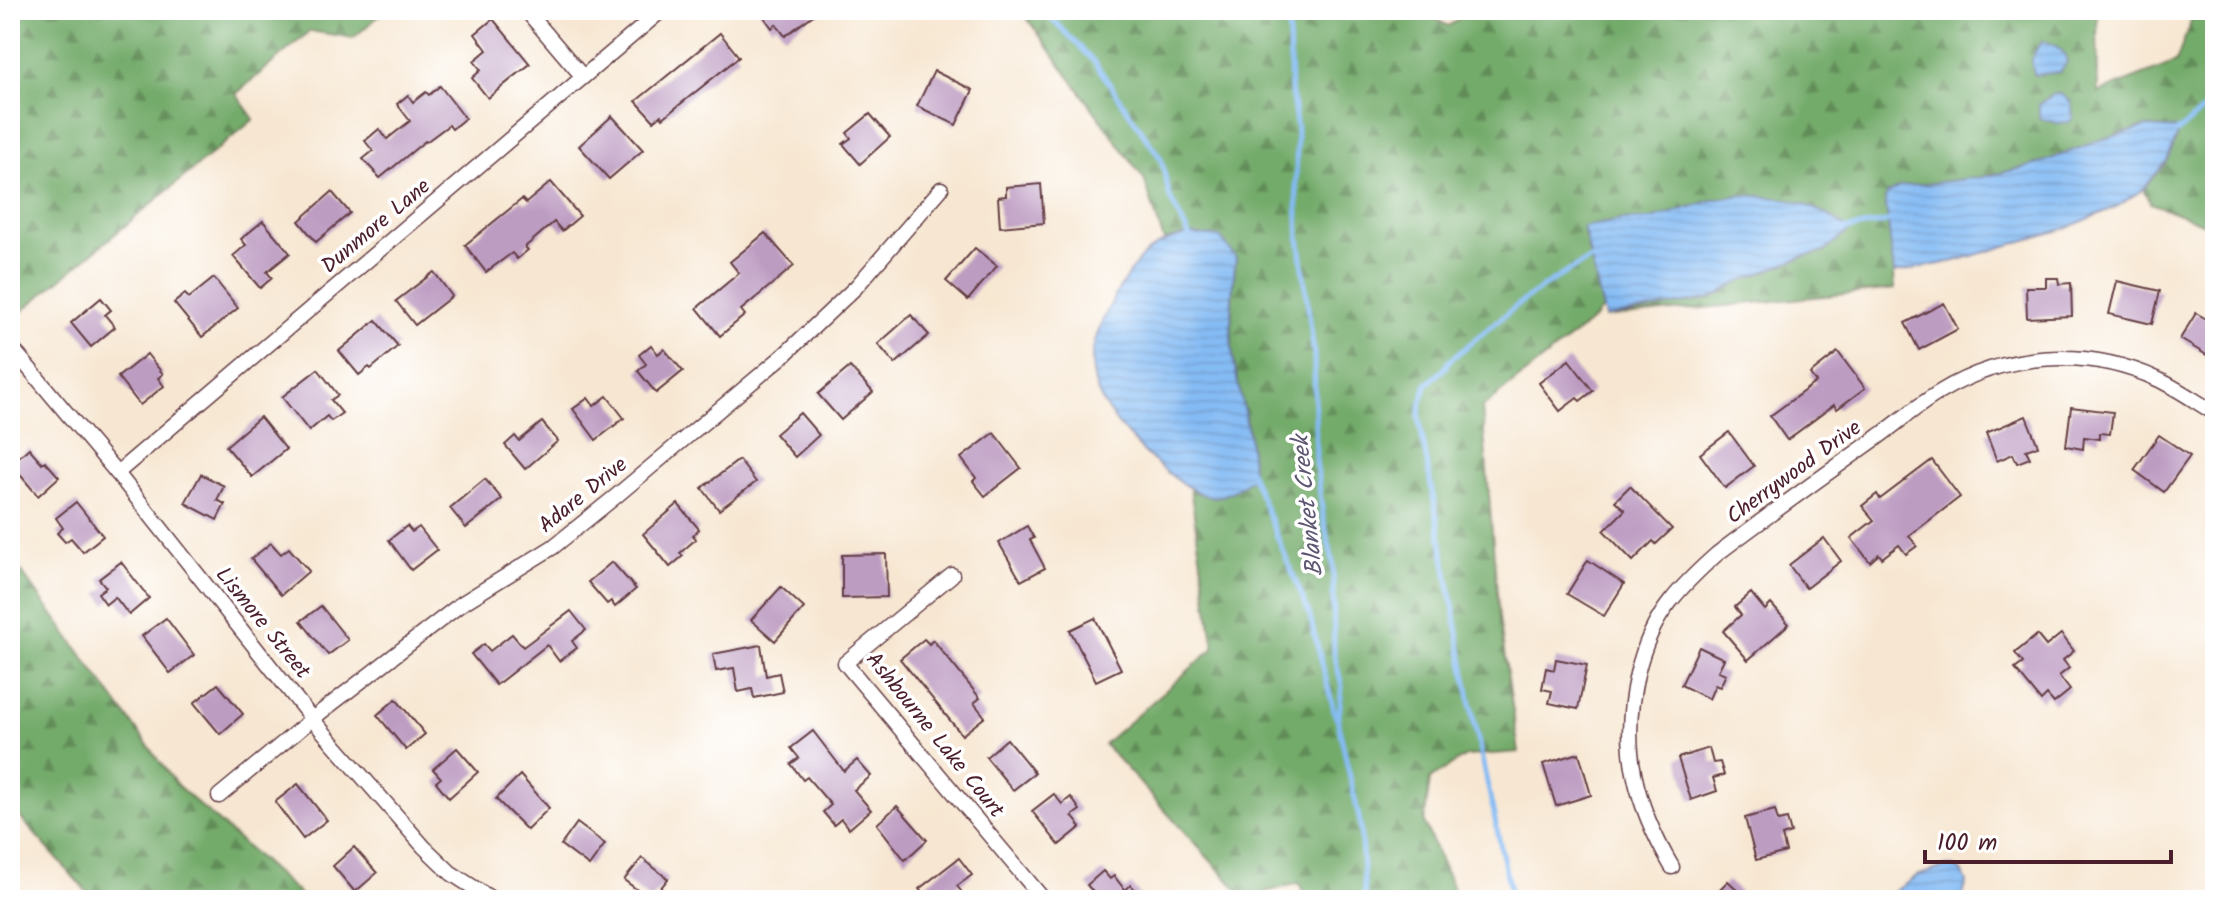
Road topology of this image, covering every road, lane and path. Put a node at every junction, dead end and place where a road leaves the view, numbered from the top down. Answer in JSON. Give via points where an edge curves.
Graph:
{"nodes":[{"id":1,"x":526,"y":10,"type":"edge"},
{"id":2,"x":662,"y":10,"type":"edge"},
{"id":3,"x":583,"y":77,"type":"junction"},
{"id":4,"x":941,"y":189,"type":"dead end"},
{"id":5,"x":17,"y":354,"type":"dead end"},
{"id":6,"x":2215,"y":413,"type":"edge"},
{"id":7,"x":117,"y":473,"type":"junction"},
{"id":8,"x":952,"y":575,"type":"dead end"},
{"id":9,"x":312,"y":719,"type":"junction"},
{"id":10,"x":219,"y":796,"type":"dead end"},
{"id":11,"x":1672,"y":867,"type":"dead end"},
{"id":12,"x":1042,"y":899,"type":"edge"},
{"id":13,"x":493,"y":900,"type":"edge"}],
"edges":[{"from":1,"to":3,"type":"street"},
{"from":2,"to":3,"type":"street","name":"Dunmore Lane"},
{"from":3,"to":7,"type":"street","name":"Dunmore Lane"},
{"from":4,"to":9,"type":"street","name":"Adare Drive","via":[[856,287],[783,356],[553,547],[461,604]]},
{"from":5,"to":7,"type":"street","name":"Lismore Street"},
{"from":6,"to":11,"type":"street","name":"Cherrywood Drive","via":[[2134,370],[2068,358],[2023,359],[1981,371],[1939,392],[1717,554],[1667,604],[1642,654],[1629,720],[1630,758],[1643,809]]},
{"from":7,"to":9,"type":"street","name":"Lismore Street"},
{"from":8,"to":12,"type":"street","name":"Ashbourne Lake Court","via":[[845,663]]},
{"from":9,"to":10,"type":"street","name":"Adare Drive"},
{"from":9,"to":13,"type":"street","name":"Lismore Street","via":[[424,847],[451,873]]}]}
